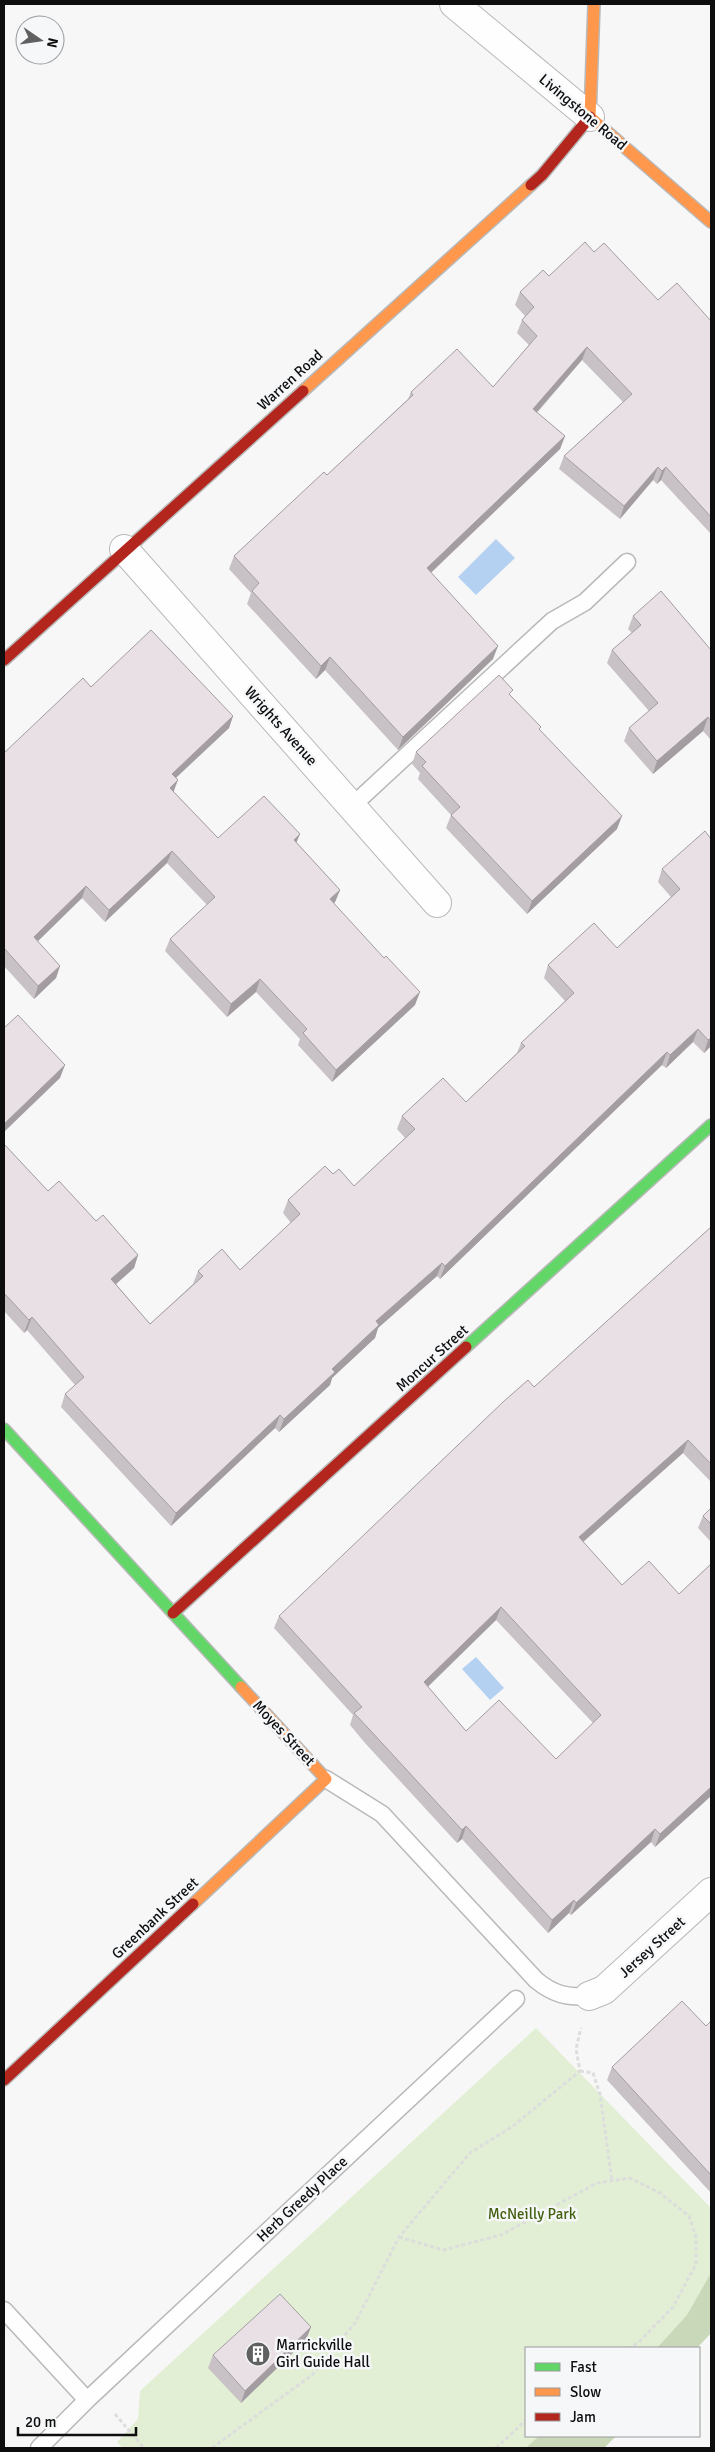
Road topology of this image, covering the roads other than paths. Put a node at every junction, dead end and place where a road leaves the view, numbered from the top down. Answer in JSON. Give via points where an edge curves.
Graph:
{"nodes":[{"id":1,"x":454,"y":4,"type":"edge"},
{"id":2,"x":594,"y":4,"type":"edge"},
{"id":3,"x":590,"y":117,"type":"junction"},
{"id":4,"x":711,"y":222,"type":"edge"},
{"id":5,"x":124,"y":549,"type":"junction"},
{"id":6,"x":627,"y":562,"type":"dead end"},
{"id":7,"x":4,"y":660,"type":"edge"},
{"id":8,"x":352,"y":806,"type":"junction"},
{"id":9,"x":437,"y":902,"type":"dead end"},
{"id":10,"x":711,"y":1125,"type":"edge"},
{"id":11,"x":4,"y":1430,"type":"edge"},
{"id":12,"x":173,"y":1613,"type":"junction"},
{"id":13,"x":326,"y":1779,"type":"junction"},
{"id":14,"x":711,"y":1892,"type":"edge"},
{"id":15,"x":589,"y":1996,"type":"joint"},
{"id":16,"x":516,"y":1999,"type":"dead end"},
{"id":17,"x":4,"y":2080,"type":"edge"},
{"id":18,"x":4,"y":2310,"type":"edge"},
{"id":19,"x":92,"y":2396,"type":"junction"},
{"id":20,"x":39,"y":2448,"type":"edge"}],
"edges":[{"from":1,"to":3,"type":"street","name":"Livingstone Road"},
{"from":2,"to":3,"type":"street"},
{"from":3,"to":4,"type":"street","name":"Livingstone Road"},
{"from":3,"to":5,"type":"street","name":"Warren Road","via":[[542,176]]},
{"from":5,"to":7,"type":"street","name":"Warren Road"},
{"from":5,"to":8,"type":"street","name":"Wrights Avenue"},
{"from":6,"to":8,"type":"lane","via":[[585,602],[552,621]]},
{"from":8,"to":9,"type":"street","name":"Wrights Avenue"},
{"from":10,"to":12,"type":"street","name":"Moncur Street"},
{"from":11,"to":12,"type":"street","name":"Moyes Street"},
{"from":12,"to":13,"type":"street","name":"Moyes Street"},
{"from":13,"to":15,"type":"lane","name":"Moyes Street","via":[[382,1814],[548,1990],[562,1996]]},
{"from":13,"to":17,"type":"street","name":"Greenbank Street"},
{"from":14,"to":15,"type":"street","name":"Jersey Street","via":[[604,1990]]},
{"from":16,"to":19,"type":"lane","name":"Herb Greedy Place"},
{"from":18,"to":19,"type":"lane"},
{"from":19,"to":20,"type":"lane","name":"Herb Greedy Place"}]}
